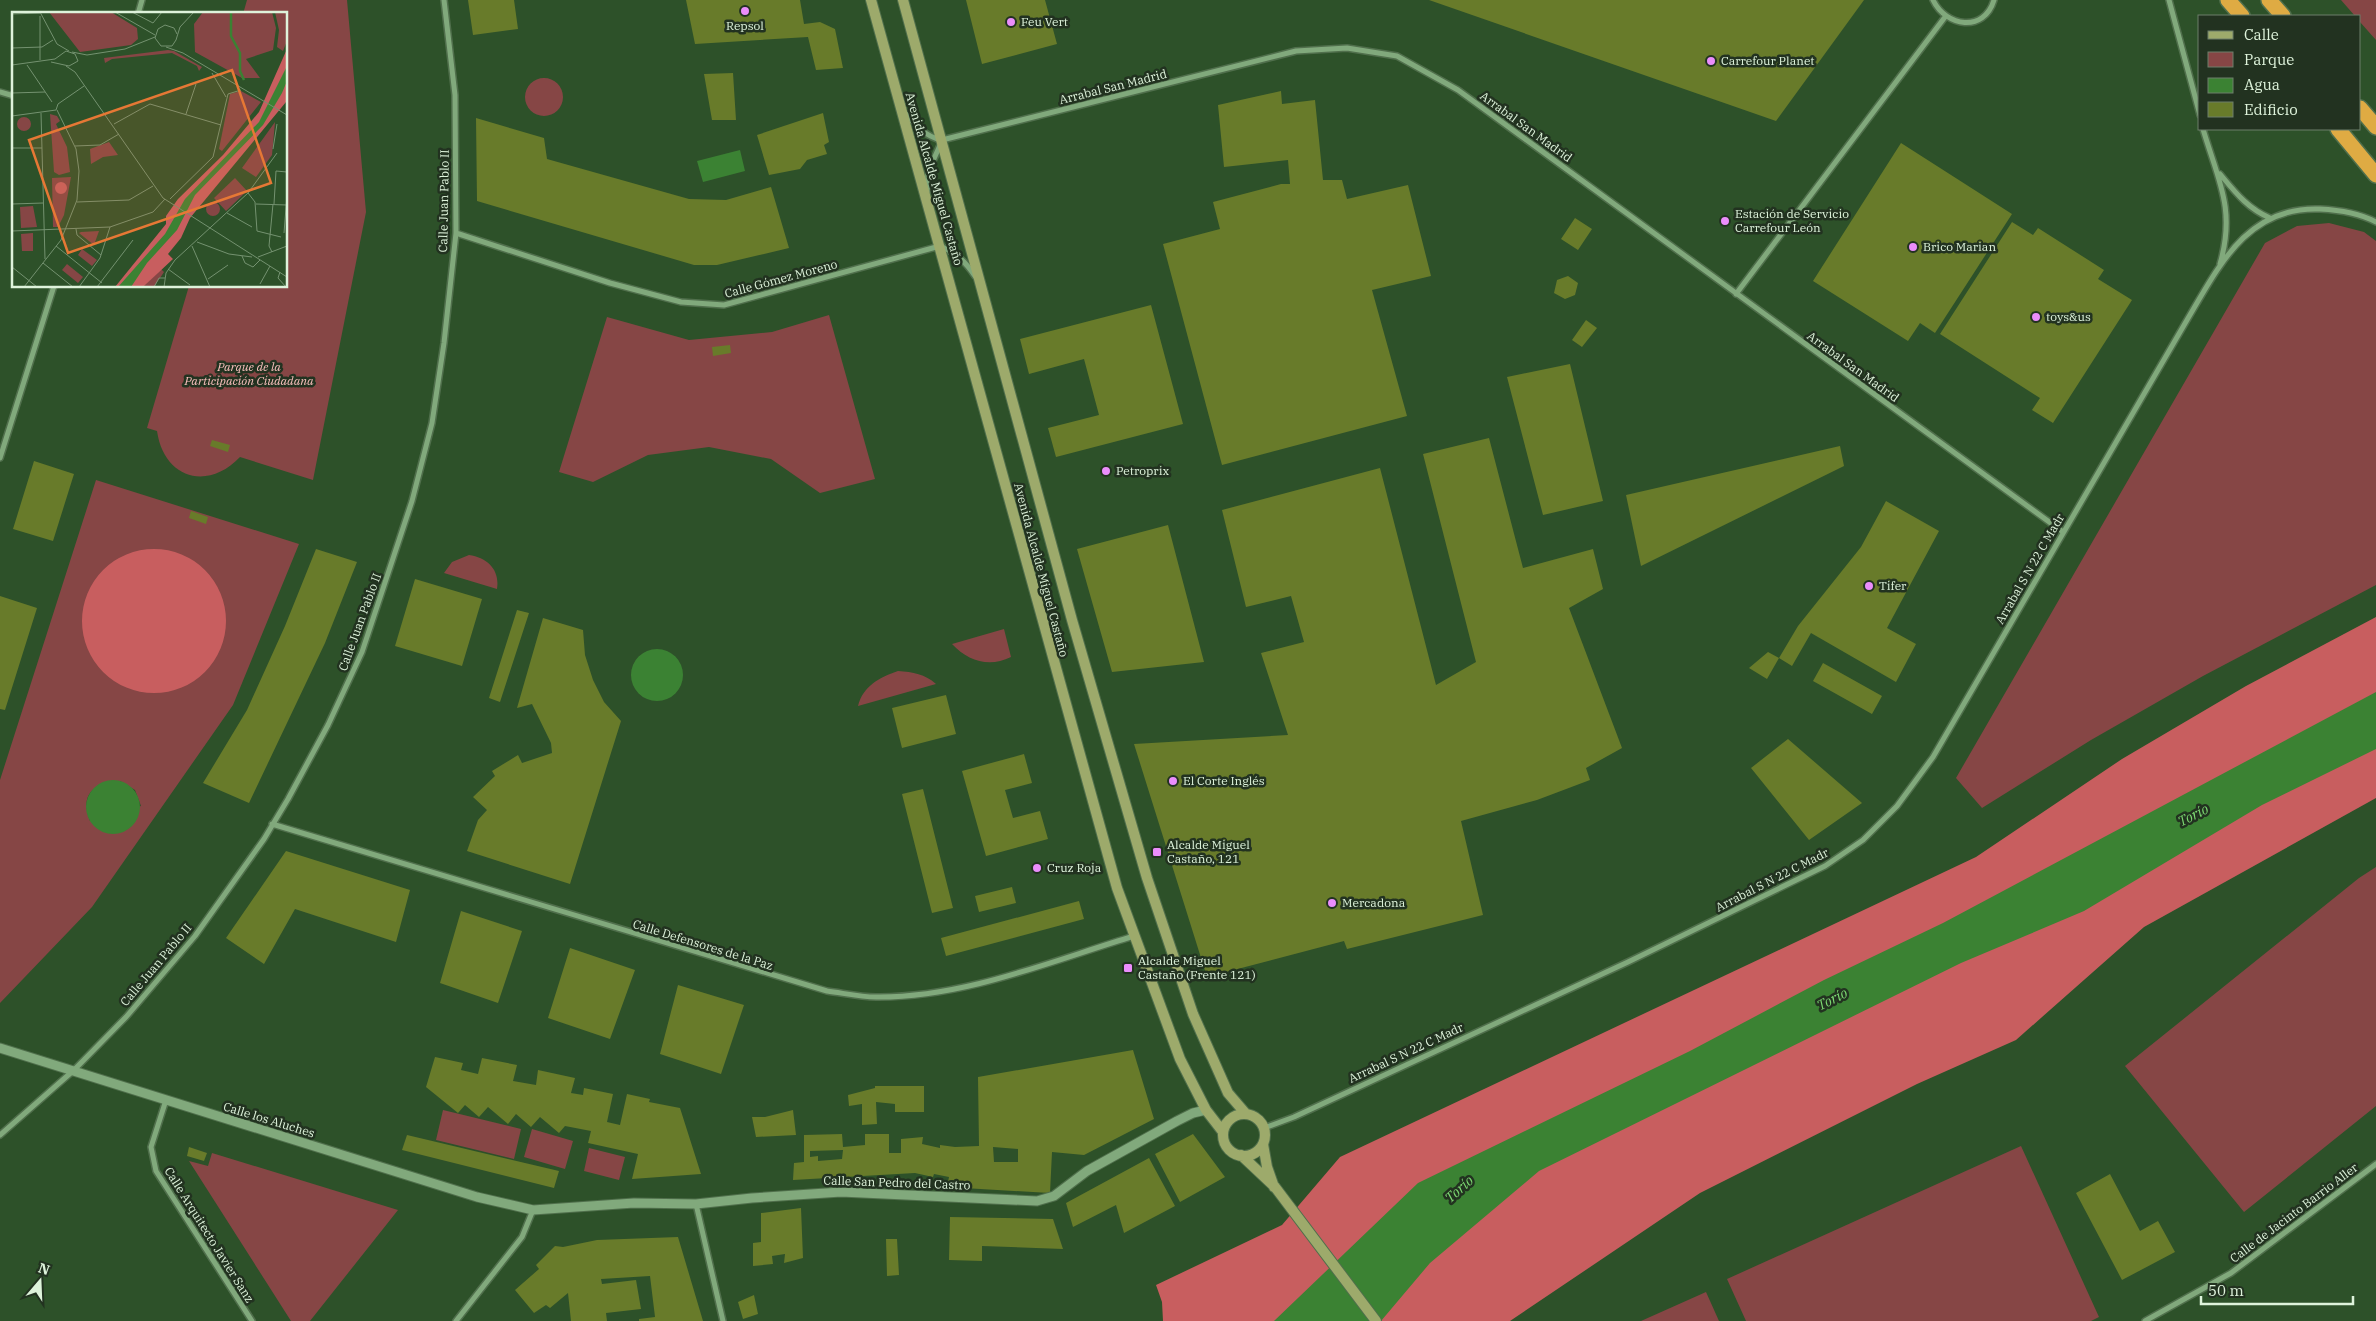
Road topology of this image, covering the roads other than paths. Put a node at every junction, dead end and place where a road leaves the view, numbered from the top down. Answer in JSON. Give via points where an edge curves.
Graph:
{"nodes":[{"id":1,"x":444,"y":0,"type":"edge"},
{"id":2,"x":871,"y":0,"type":"edge"},
{"id":3,"x":902,"y":0,"type":"edge"},
{"id":4,"x":1933,"y":0,"type":"edge"},
{"id":5,"x":1994,"y":0,"type":"edge"},
{"id":6,"x":2170,"y":0,"type":"edge"},
{"id":7,"x":2228,"y":0,"type":"edge"},
{"id":8,"x":2269,"y":0,"type":"edge"},
{"id":9,"x":2241,"y":15,"type":"edge"},
{"id":10,"x":2282,"y":15,"type":"edge"},
{"id":11,"x":1945,"y":17,"type":"junction"},
{"id":12,"x":2198,"y":107,"type":"edge"},
{"id":13,"x":2361,"y":109,"type":"edge"},
{"id":14,"x":902,"y":110,"type":"junction"},
{"id":15,"x":2376,"y":128,"type":"edge"},
{"id":16,"x":2203,"y":130,"type":"edge"},
{"id":17,"x":2339,"y":130,"type":"edge"},
{"id":18,"x":942,"y":140,"type":"junction"},
{"id":19,"x":2218,"y":171,"type":"junction"},
{"id":20,"x":2376,"y":175,"type":"edge"},
{"id":21,"x":927,"y":196,"type":"junction"},
{"id":22,"x":2270,"y":218,"type":"junction"},
{"id":23,"x":2376,"y":222,"type":"edge"},
{"id":24,"x":456,"y":234,"type":"junction"},
{"id":25,"x":940,"y":246,"type":"junction"},
{"id":26,"x":2219,"y":266,"type":"junction"},
{"id":27,"x":981,"y":284,"type":"junction"},
{"id":28,"x":53,"y":288,"type":"edge"},
{"id":29,"x":1736,"y":294,"type":"junction"},
{"id":30,"x":0,"y":458,"type":"edge"},
{"id":31,"x":2063,"y":532,"type":"junction"},
{"id":32,"x":272,"y":824,"type":"junction"},
{"id":33,"x":1134,"y":936,"type":"junction"},
{"id":34,"x":0,"y":1048,"type":"edge"},
{"id":35,"x":74,"y":1070,"type":"junction"},
{"id":36,"x":166,"y":1100,"type":"junction"},
{"id":37,"x":1206,"y":1110,"type":"junction"},
{"id":38,"x":1246,"y":1114,"type":"junction"},
{"id":39,"x":1264,"y":1128,"type":"junction"},
{"id":40,"x":1223,"y":1132,"type":"junction"},
{"id":41,"x":0,"y":1135,"type":"edge"},
{"id":42,"x":1262,"y":1144,"type":"junction"},
{"id":43,"x":1241,"y":1155,"type":"junction"},
{"id":44,"x":2376,"y":1164,"type":"edge"},
{"id":45,"x":1275,"y":1188,"type":"junction"},
{"id":46,"x":696,"y":1204,"type":"junction"},
{"id":47,"x":533,"y":1210,"type":"junction"},
{"id":48,"x":252,"y":1321,"type":"edge"},
{"id":49,"x":456,"y":1321,"type":"edge"},
{"id":50,"x":723,"y":1321,"type":"edge"},
{"id":51,"x":1376,"y":1321,"type":"edge"},
{"id":52,"x":2145,"y":1321,"type":"edge"}],
"edges":[{"from":1,"to":24,"type":"street","name":"Calle Juan Pablo II","via":[[455,95]]},
{"from":2,"to":14,"type":"main road","name":"Avenida Alcalde Miguel Castaño"},
{"from":3,"to":18,"type":"main road","name":"Avenida Alcalde Miguel Castaño"},
{"from":4,"to":11,"type":"street"},
{"from":5,"to":11,"type":"street","via":[[1986,14],[1977,20],[1955,22]]},
{"from":6,"to":12,"type":"street"},
{"from":7,"to":9,"type":"highway"},
{"from":8,"to":10,"type":"highway"},
{"from":11,"to":29,"type":"street"},
{"from":13,"to":15,"type":"highway"},
{"from":14,"to":18,"type":"street","via":[[917,128]]},
{"from":14,"to":21,"type":"main road","name":"Avenida Alcalde Miguel Castaño"},
{"from":16,"to":19,"type":"street","name":"Arrabal S N 22 C Madr"},
{"from":17,"to":20,"type":"highway"},
{"from":18,"to":21,"type":"street","via":[[928,172]]},
{"from":18,"to":27,"type":"main road","name":"Avenida Alcalde Miguel Castaño"},
{"from":18,"to":29,"type":"street","name":"Arrabal San Madrid","via":[[1296,51],[1347,48],[1396,56],[1458,90]]},
{"from":19,"to":22,"type":"street","name":"Arrabal S N 22 C Madr","via":[[2238,196],[2258,213]]},
{"from":19,"to":26,"type":"street","name":"Arrabal S N 22 C Madr","via":[[2228,224]]},
{"from":21,"to":25,"type":"main road","name":"Avenida Alcalde Miguel Castaño"},
{"from":22,"to":23,"type":"street","name":"Arrabal S N 22 C Madr","via":[[2310,209],[2339,210]]},
{"from":22,"to":26,"type":"street","name":"Arrabal S N 22 C Madr","via":[[2243,237]]},
{"from":24,"to":25,"type":"street","name":"Calle Gómez Moreno","via":[[664,298],[724,305]]},
{"from":24,"to":32,"type":"street","name":"Calle Juan Pablo II","via":[[432,423],[412,501],[362,652],[328,725]]},
{"from":25,"to":27,"type":"street","via":[[954,252],[967,264]]},
{"from":25,"to":33,"type":"main road","name":"Avenida Alcalde Miguel Castaño","via":[[1060,689],[1117,888]]},
{"from":26,"to":31,"type":"street","name":"Arrabal S N 22 C Madr"},
{"from":27,"to":38,"type":"main road","name":"Avenida Alcalde Miguel Castaño","via":[[1072,620],[1150,887],[1193,1014],[1228,1093]]},
{"from":28,"to":30,"type":"street"},
{"from":29,"to":31,"type":"street","name":"Arrabal San Madrid"},
{"from":31,"to":39,"type":"street","name":"Arrabal S N 22 C Madr","via":[[1933,757],[1898,806],[1863,840],[1825,866],[1628,962]]},
{"from":32,"to":33,"type":"street","name":"Calle Defensores de la Paz","via":[[827,991],[876,997],[968,986]]},
{"from":32,"to":35,"type":"street","name":"Calle Juan Pablo II","via":[[195,936],[126,1017]]},
{"from":33,"to":37,"type":"main road","name":"Avenida Alcalde Miguel Castaño","via":[[1180,1058]]},
{"from":34,"to":35,"type":"street","name":"Calle los Aluches"},
{"from":35,"to":36,"type":"street","name":"Calle los Aluches"},
{"from":35,"to":41,"type":"street","name":"Calle Juan Pablo II"},
{"from":36,"to":47,"type":"street","name":"Calle los Aluches","via":[[476,1197]]},
{"from":36,"to":48,"type":"street","name":"Calle Arquitecto Javier Sanz","via":[[151,1147],[156,1171]]},
{"from":37,"to":40,"type":"main road","name":"Avenida Alcalde Miguel Castaño"},
{"from":37,"to":46,"type":"street","name":"Calle San Pedro del Castro","via":[[1177,1121],[1087,1172],[1054,1196],[1037,1201],[841,1192]]},
{"from":38,"to":39,"type":"main road","via":[[1257,1118]]},
{"from":38,"to":40,"type":"main road","via":[[1228,1120]]},
{"from":39,"to":42,"type":"main road"},
{"from":40,"to":43,"type":"main road","via":[[1229,1150]]},
{"from":42,"to":43,"type":"main road","via":[[1253,1153]]},
{"from":42,"to":45,"type":"main road"},
{"from":43,"to":45,"type":"main road"},
{"from":44,"to":52,"type":"street","name":"Calle de Jacinto Barrio Aller","via":[[2231,1273]]},
{"from":45,"to":51,"type":"main road"},
{"from":46,"to":47,"type":"street","name":"Calle San Pedro del Castro","via":[[634,1203]]},
{"from":46,"to":50,"type":"street"},
{"from":47,"to":49,"type":"street","via":[[522,1237]]}]}
